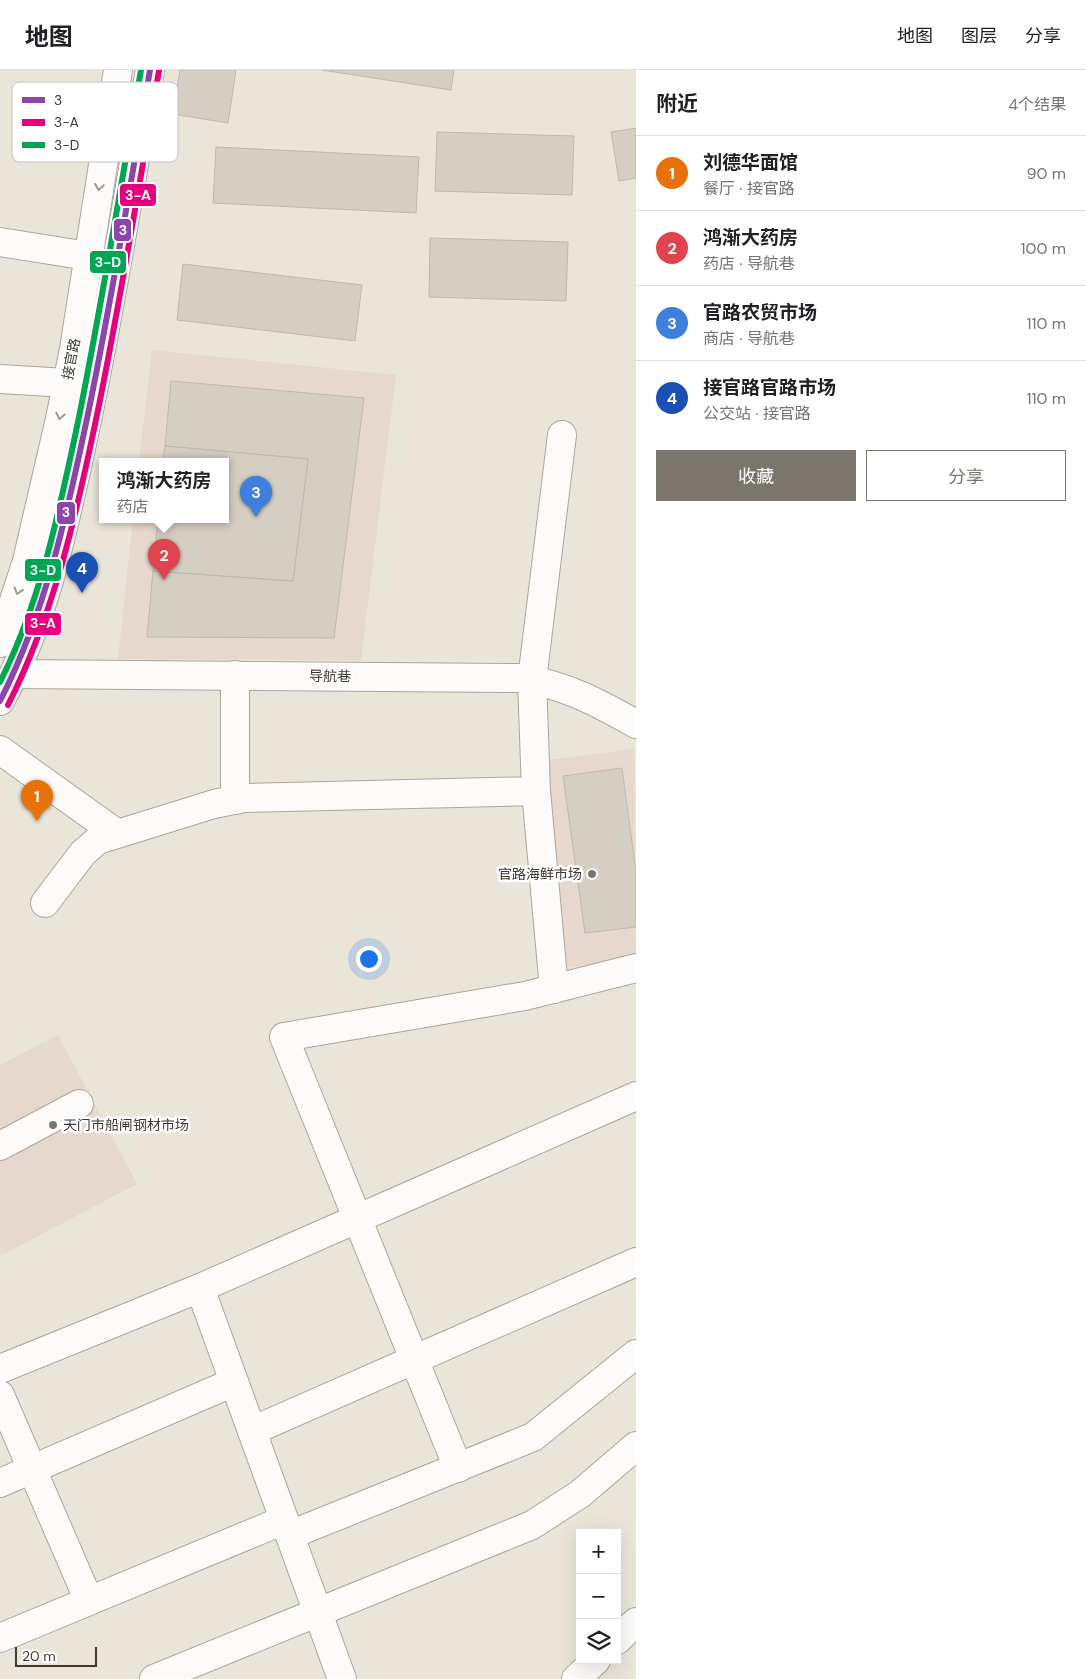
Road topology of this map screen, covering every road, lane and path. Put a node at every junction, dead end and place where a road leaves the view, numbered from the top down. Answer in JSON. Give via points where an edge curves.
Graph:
{"nodes":[{"id":1,"x":103,"y":162,"type":"edge"},
{"id":2,"x":134,"y":162,"type":"edge"},
{"id":3,"x":0,"y":242,"type":"edge"},
{"id":4,"x":88,"y":256,"type":"junction"},
{"id":5,"x":0,"y":379,"type":"edge"},
{"id":6,"x":67,"y":383,"type":"junction"},
{"id":7,"x":562,"y":435,"type":"dead end"},
{"id":8,"x":0,"y":643,"type":"edge"},
{"id":9,"x":15,"y":674,"type":"junction"},
{"id":10,"x":235,"y":676,"type":"junction"},
{"id":11,"x":532,"y":680,"type":"junction"},
{"id":12,"x":0,"y":701,"type":"edge"},
{"id":13,"x":636,"y":724,"type":"edge"},
{"id":14,"x":0,"y":750,"type":"edge"},
{"id":15,"x":536,"y":791,"type":"junction"},
{"id":16,"x":235,"y":800,"type":"junction"},
{"id":17,"x":116,"y":832,"type":"junction"},
{"id":18,"x":45,"y":903,"type":"dead end"},
{"id":19,"x":636,"y":968,"type":"edge"},
{"id":20,"x":554,"y":989,"type":"junction"},
{"id":21,"x":636,"y":1096,"type":"edge"},
{"id":22,"x":79,"y":1104,"type":"dead end"},
{"id":23,"x":0,"y":1146,"type":"edge"},
{"id":24,"x":357,"y":1219,"type":"junction"},
{"id":25,"x":636,"y":1262,"type":"edge"},
{"id":26,"x":200,"y":1288,"type":"junction"},
{"id":27,"x":636,"y":1354,"type":"edge"},
{"id":28,"x":414,"y":1360,"type":"junction"},
{"id":29,"x":0,"y":1369,"type":"edge"},
{"id":30,"x":234,"y":1382,"type":"junction"},
{"id":31,"x":0,"y":1395,"type":"edge"},
{"id":32,"x":252,"y":1431,"type":"junction"},
{"id":33,"x":636,"y":1446,"type":"edge"},
{"id":34,"x":458,"y":1468,"type":"junction"},
{"id":35,"x":32,"y":1469,"type":"junction"},
{"id":36,"x":0,"y":1483,"type":"edge"},
{"id":37,"x":287,"y":1528,"type":"junction"},
{"id":38,"x":89,"y":1601,"type":"junction"},
{"id":39,"x":317,"y":1611,"type":"junction"},
{"id":40,"x":636,"y":1622,"type":"edge"},
{"id":41,"x":621,"y":1636,"type":"edge"},
{"id":42,"x":0,"y":1638,"type":"edge"},
{"id":43,"x":592,"y":1664,"type":"edge"},
{"id":44,"x":154,"y":1679,"type":"edge"},
{"id":45,"x":342,"y":1679,"type":"edge"},
{"id":46,"x":576,"y":1679,"type":"edge"}],
"edges":[{"from":1,"to":4,"type":"main road","name":"接官路","one_way":true},
{"from":2,"to":9,"type":"main road","name":"接官路","via":[[104,338],[51,581]]},
{"from":3,"to":4,"type":"main road"},
{"from":4,"to":6,"type":"main road","name":"接官路"},
{"from":5,"to":6,"type":"main road"},
{"from":6,"to":8,"type":"main road","name":"接官路","one_way":true,"via":[[27,561]]},
{"from":7,"to":11,"type":"main road"},
{"from":9,"to":10,"type":"main road","name":"导航巷"},
{"from":9,"to":12,"type":"main road","name":"接官路"},
{"from":10,"to":11,"type":"main road","name":"导航巷"},
{"from":10,"to":16,"type":"main road"},
{"from":11,"to":13,"type":"main road","name":"导航巷","via":[[578,693]]},
{"from":11,"to":15,"type":"main road"},
{"from":14,"to":17,"type":"main road"},
{"from":15,"to":16,"type":"main road","via":[[269,796]]},
{"from":15,"to":20,"type":"main road"},
{"from":16,"to":17,"type":"main road"},
{"from":17,"to":18,"type":"main road","via":[[98,840],[83,853]]},
{"from":19,"to":20,"type":"main road"},
{"from":20,"to":24,"type":"main road","via":[[284,1038]]},
{"from":21,"to":24,"type":"main road"},
{"from":22,"to":23,"type":"main road"},
{"from":24,"to":26,"type":"main road"},
{"from":24,"to":28,"type":"main road"},
{"from":25,"to":28,"type":"main road"},
{"from":26,"to":29,"type":"main road"},
{"from":26,"to":30,"type":"main road"},
{"from":27,"to":34,"type":"main road","via":[[533,1437]]},
{"from":28,"to":32,"type":"main road"},
{"from":28,"to":34,"type":"main road"},
{"from":30,"to":32,"type":"main road"},
{"from":30,"to":35,"type":"main road"},
{"from":31,"to":35,"type":"main road"},
{"from":32,"to":37,"type":"main road"},
{"from":33,"to":39,"type":"main road","via":[[580,1494],[532,1525]]},
{"from":34,"to":37,"type":"main road"},
{"from":35,"to":36,"type":"main road"},
{"from":35,"to":38,"type":"main road"},
{"from":37,"to":38,"type":"main road"},
{"from":37,"to":39,"type":"main road"},
{"from":38,"to":42,"type":"main road"},
{"from":39,"to":44,"type":"main road"},
{"from":39,"to":45,"type":"main road"},
{"from":40,"to":41,"type":"main road"},
{"from":43,"to":46,"type":"main road"}]}
